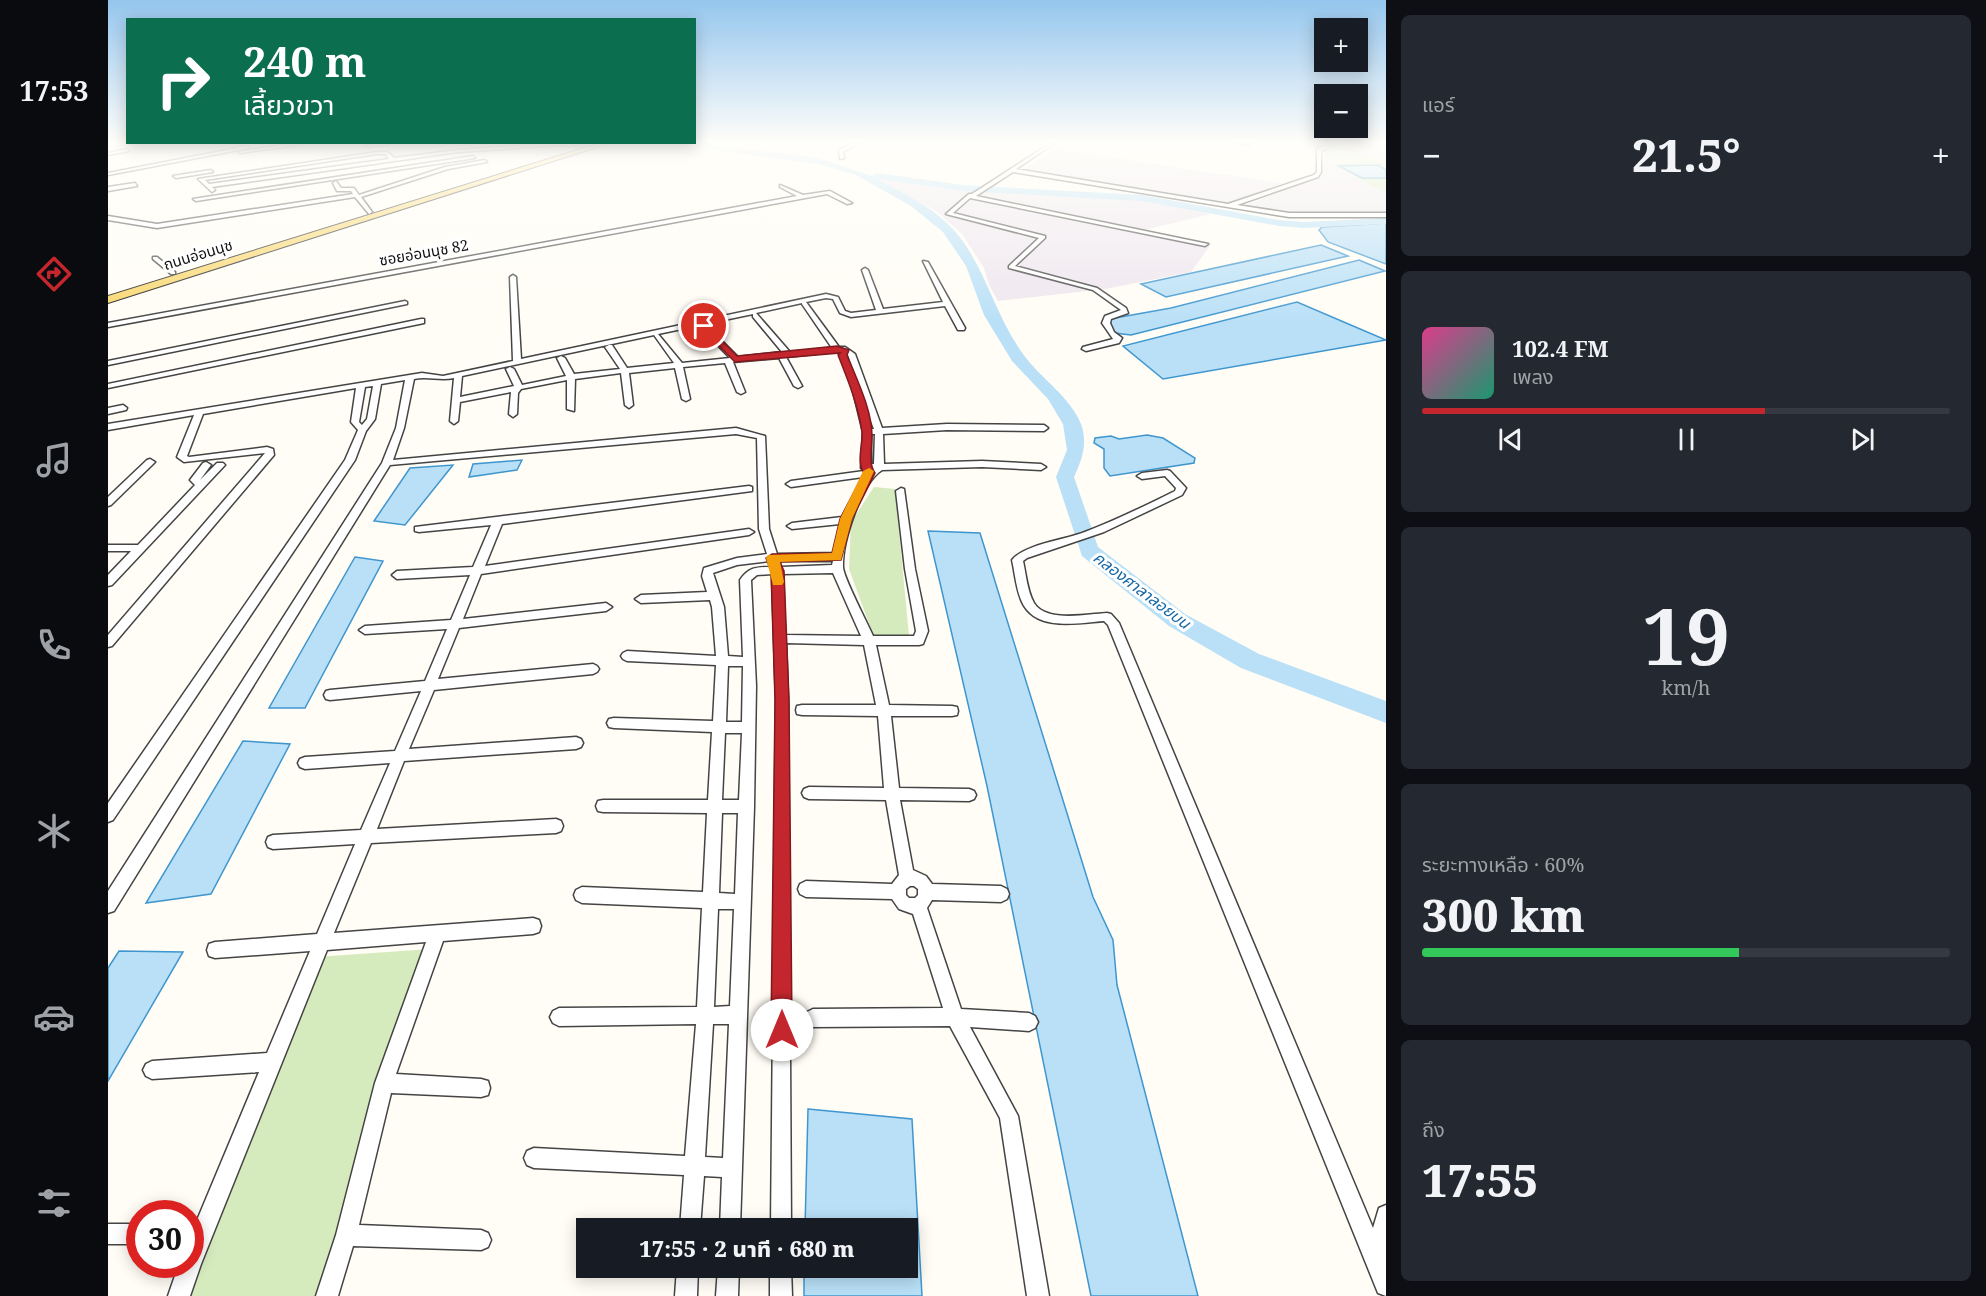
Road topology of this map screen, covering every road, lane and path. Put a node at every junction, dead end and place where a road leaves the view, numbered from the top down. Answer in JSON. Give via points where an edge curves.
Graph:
{"nodes":[{"id":1,"x":267,"y":203,"type":"edge"},
{"id":2,"x":297,"y":203,"type":"edge"},
{"id":3,"x":362,"y":203,"type":"edge"},
{"id":4,"x":397,"y":203,"type":"edge"},
{"id":5,"x":407,"y":203,"type":"edge"},
{"id":6,"x":768,"y":203,"type":"edge"},
{"id":7,"x":961,"y":203,"type":"edge"},
{"id":8,"x":998,"y":203,"type":"edge"},
{"id":9,"x":1218,"y":203,"type":"edge"},
{"id":10,"x":1241,"y":203,"type":"edge"},
{"id":11,"x":293,"y":204,"type":"joint"},
{"id":12,"x":1234,"y":206,"type":"junction"},
{"id":13,"x":266,"y":209,"type":"junction"},
{"id":14,"x":369,"y":212,"type":"junction"},
{"id":15,"x":234,"y":214,"type":"junction"},
{"id":16,"x":1386,"y":215,"type":"edge"},
{"id":17,"x":108,"y":218,"type":"edge"},
{"id":18,"x":215,"y":224,"type":"dead end"},
{"id":19,"x":337,"y":225,"type":"junction"},
{"id":20,"x":596,"y":235,"type":"junction"},
{"id":21,"x":604,"y":243,"type":"dead end"},
{"id":22,"x":1205,"y":244,"type":"dead end"},
{"id":23,"x":155,"y":258,"type":"dead end"},
{"id":24,"x":925,"y":262,"type":"dead end"},
{"id":25,"x":865,"y":270,"type":"dead end"},
{"id":26,"x":173,"y":273,"type":"junction"},
{"id":27,"x":513,"y":278,"type":"dead end"},
{"id":28,"x":108,"y":294,"type":"edge"},
{"id":29,"x":108,"y":300,"type":"edge"},
{"id":30,"x":405,"y":303,"type":"dead end"},
{"id":31,"x":805,"y":304,"type":"dead end"},
{"id":32,"x":947,"y":304,"type":"junction"},
{"id":33,"x":880,"y":311,"type":"junction"},
{"id":34,"x":756,"y":315,"type":"dead end"},
{"id":35,"x":421,"y":321,"type":"dead end"},
{"id":36,"x":108,"y":325,"type":"edge"},
{"id":37,"x":704,"y":326,"type":"dead end"},
{"id":38,"x":961,"y":328,"type":"dead end"},
{"id":39,"x":657,"y":336,"type":"dead end"},
{"id":40,"x":609,"y":347,"type":"dead end"},
{"id":41,"x":841,"y":350,"type":"junction"},
{"id":42,"x":1086,"y":350,"type":"dead end"},
{"id":43,"x":785,"y":354,"type":"junction"},
{"id":44,"x":561,"y":358,"type":"dead end"},
{"id":45,"x":731,"y":359,"type":"junction"},
{"id":46,"x":517,"y":362,"type":"junction"},
{"id":47,"x":108,"y":363,"type":"edge"},
{"id":48,"x":678,"y":365,"type":"junction"},
{"id":49,"x":510,"y":369,"type":"dead end"},
{"id":50,"x":625,"y":371,"type":"junction"},
{"id":51,"x":410,"y":377,"type":"junction"},
{"id":52,"x":458,"y":377,"type":"dead end"},
{"id":53,"x":571,"y":377,"type":"junction"},
{"id":54,"x":377,"y":383,"type":"junction"},
{"id":55,"x":361,"y":385,"type":"junction"},
{"id":56,"x":108,"y":386,"type":"edge"},
{"id":57,"x":798,"y":386,"type":"dead end"},
{"id":58,"x":519,"y":387,"type":"junction"},
{"id":59,"x":741,"y":392,"type":"dead end"},
{"id":60,"x":686,"y":399,"type":"dead end"},
{"id":61,"x":456,"y":400,"type":"junction"},
{"id":62,"x":629,"y":405,"type":"dead end"},
{"id":63,"x":123,"y":408,"type":"dead end"},
{"id":64,"x":571,"y":409,"type":"dead end"},
{"id":65,"x":108,"y":411,"type":"edge"},
{"id":66,"x":199,"y":413,"type":"junction"},
{"id":67,"x":513,"y":414,"type":"dead end"},
{"id":68,"x":454,"y":421,"type":"dead end"},
{"id":69,"x":108,"y":427,"type":"edge"},
{"id":70,"x":1044,"y":428,"type":"dead end"},
{"id":71,"x":362,"y":430,"type":"junction"},
{"id":72,"x":867,"y":432,"type":"junction"},
{"id":73,"x":879,"y":432,"type":"junction"},
{"id":74,"x":223,"y":461,"type":"junction"},
{"id":75,"x":150,"y":462,"type":"dead end"},
{"id":76,"x":208,"y":462,"type":"junction"},
{"id":77,"x":387,"y":463,"type":"junction"},
{"id":78,"x":879,"y":467,"type":"junction"},
{"id":79,"x":1041,"y":467,"type":"dead end"},
{"id":80,"x":868,"y":470,"type":"junction"},
{"id":81,"x":1142,"y":476,"type":"dead end"},
{"id":82,"x":199,"y":484,"type":"junction"},
{"id":83,"x":791,"y":484,"type":"dead end"},
{"id":84,"x":749,"y":489,"type":"dead end"},
{"id":85,"x":901,"y":491,"type":"dead end"},
{"id":86,"x":108,"y":503,"type":"edge"},
{"id":87,"x":846,"y":519,"type":"junction"},
{"id":88,"x":498,"y":522,"type":"junction"},
{"id":89,"x":792,"y":526,"type":"dead end"},
{"id":90,"x":419,"y":529,"type":"dead end"},
{"id":91,"x":749,"y":532,"type":"dead end"},
{"id":92,"x":108,"y":548,"type":"edge"},
{"id":93,"x":139,"y":548,"type":"junction"},
{"id":94,"x":837,"y":563,"type":"junction"},
{"id":95,"x":775,"y":565,"type":"junction"},
{"id":96,"x":477,"y":571,"type":"junction"},
{"id":97,"x":398,"y":575,"type":"dead end"},
{"id":98,"x":108,"y":582,"type":"edge"},
{"id":99,"x":714,"y":596,"type":"junction"},
{"id":100,"x":641,"y":599,"type":"dead end"},
{"id":101,"x":606,"y":607,"type":"dead end"},
{"id":102,"x":455,"y":624,"type":"junction"},
{"id":103,"x":365,"y":630,"type":"dead end"},
{"id":104,"x":787,"y":639,"type":"dead end"},
{"id":105,"x":869,"y":640,"type":"junction"},
{"id":106,"x":108,"y":643,"type":"edge"},
{"id":107,"x":627,"y":656,"type":"dead end"},
{"id":108,"x":722,"y":660,"type":"junction"},
{"id":109,"x":749,"y":662,"type":"junction"},
{"id":110,"x":593,"y":669,"type":"dead end"},
{"id":111,"x":428,"y":686,"type":"junction"},
{"id":112,"x":330,"y":695,"type":"dead end"},
{"id":113,"x":802,"y":710,"type":"dead end"},
{"id":114,"x":885,"y":711,"type":"junction"},
{"id":115,"x":951,"y":711,"type":"dead end"},
{"id":116,"x":614,"y":723,"type":"dead end"},
{"id":117,"x":718,"y":727,"type":"junction"},
{"id":118,"x":749,"y":728,"type":"junction"},
{"id":119,"x":576,"y":743,"type":"dead end"},
{"id":120,"x":399,"y":757,"type":"junction"},
{"id":121,"x":305,"y":763,"type":"dead end"},
{"id":122,"x":810,"y":793,"type":"dead end"},
{"id":123,"x":892,"y":793,"type":"junction"},
{"id":124,"x":969,"y":795,"type":"dead end"},
{"id":125,"x":603,"y":806,"type":"dead end"},
{"id":126,"x":716,"y":807,"type":"junction"},
{"id":127,"x":747,"y":807,"type":"junction"},
{"id":128,"x":108,"y":815,"type":"edge"},
{"id":129,"x":556,"y":826,"type":"dead end"},
{"id":130,"x":368,"y":835,"type":"junction"},
{"id":131,"x":273,"y":842,"type":"dead end"},
{"id":132,"x":907,"y":878,"type":"junction"},
{"id":133,"x":806,"y":889,"type":"dead end"},
{"id":134,"x":898,"y":892,"type":"junction"},
{"id":135,"x":1002,"y":894,"type":"dead end"},
{"id":136,"x":582,"y":895,"type":"dead end"},
{"id":137,"x":922,"y":899,"type":"junction"},
{"id":138,"x":709,"y":902,"type":"junction"},
{"id":139,"x":743,"y":902,"type":"junction"},
{"id":140,"x":108,"y":905,"type":"edge"},
{"id":141,"x":532,"y":926,"type":"dead end"},
{"id":142,"x":437,"y":935,"type":"junction"},
{"id":143,"x":322,"y":944,"type":"junction"},
{"id":144,"x":215,"y":950,"type":"dead end"},
{"id":145,"x":738,"y":1015,"type":"junction"},
{"id":146,"x":558,"y":1017,"type":"dead end"},
{"id":147,"x":705,"y":1017,"type":"junction"},
{"id":148,"x":955,"y":1017,"type":"junction"},
{"id":149,"x":813,"y":1018,"type":"dead end"},
{"id":150,"x":1029,"y":1022,"type":"dead end"},
{"id":151,"x":272,"y":1062,"type":"junction"},
{"id":152,"x":152,"y":1070,"type":"dead end"},
{"id":153,"x":384,"y":1083,"type":"junction"},
{"id":154,"x":481,"y":1088,"type":"dead end"},
{"id":155,"x":534,"y":1158,"type":"dead end"},
{"id":156,"x":693,"y":1167,"type":"junction"},
{"id":157,"x":732,"y":1168,"type":"junction"},
{"id":158,"x":1386,"y":1215,"type":"edge"},
{"id":159,"x":204,"y":1216,"type":"edge"},
{"id":160,"x":690,"y":1218,"type":"edge"},
{"id":161,"x":730,"y":1218,"type":"edge"},
{"id":162,"x":781,"y":1218,"type":"edge"},
{"id":163,"x":108,"y":1234,"type":"edge"},
{"id":164,"x":126,"y":1234,"type":"edge"},
{"id":165,"x":346,"y":1235,"type":"junction"},
{"id":166,"x":481,"y":1240,"type":"dead end"},
{"id":167,"x":1377,"y":1261,"type":"junction"},
{"id":168,"x":185,"y":1278,"type":"edge"},
{"id":169,"x":688,"y":1278,"type":"edge"},
{"id":170,"x":729,"y":1278,"type":"edge"},
{"id":171,"x":781,"y":1278,"type":"edge"},
{"id":172,"x":1386,"y":1285,"type":"edge"},
{"id":173,"x":179,"y":1296,"type":"edge"},
{"id":174,"x":327,"y":1296,"type":"edge"},
{"id":175,"x":687,"y":1296,"type":"edge"},
{"id":176,"x":728,"y":1296,"type":"edge"},
{"id":177,"x":781,"y":1296,"type":"edge"},
{"id":178,"x":1038,"y":1296,"type":"edge"}],
"edges":[{"from":1,"to":13,"type":"street"},
{"from":2,"to":11,"type":"street"},
{"from":3,"to":14,"type":"street"},
{"from":4,"to":14,"type":"main road","name":"ถนนอ่อนนุช"},
{"from":5,"to":19,"type":"main road","name":"ถนนอ่อนนุช"},
{"from":6,"to":20,"type":"street","name":"ซอยอ่อนนุช 82"},
{"from":7,"to":42,"type":"street","via":[[949,213],[1043,237],[1011,267],[1095,289],[1126,312],[1108,318],[1106,323],[1118,338],[1116,341]]},
{"from":8,"to":22,"type":"street"},
{"from":9,"to":12,"type":"street"},
{"from":10,"to":12,"type":"street"},
{"from":11,"to":13,"type":"street"},
{"from":12,"to":16,"type":"street","via":[[1289,215]]},
{"from":13,"to":15,"type":"street"},
{"from":14,"to":19,"type":"main road","name":"ถนนอ่อนนุช"},
{"from":15,"to":17,"type":"street","via":[[157,226]]},
{"from":15,"to":18,"type":"street","via":[[234,220]]},
{"from":19,"to":26,"type":"main road","name":"ถนนอ่อนนุช"},
{"from":19,"to":29,"type":"main road","name":"ถนนอ่อนนุช"},
{"from":20,"to":21,"type":"street"},
{"from":20,"to":36,"type":"street","name":"ซอยอ่อนนุช 82"},
{"from":23,"to":26,"type":"street"},
{"from":24,"to":32,"type":"street"},
{"from":25,"to":33,"type":"street"},
{"from":26,"to":28,"type":"main road","name":"ถนนอ่อนนุช"},
{"from":27,"to":46,"type":"street"},
{"from":30,"to":47,"type":"street"},
{"from":31,"to":41,"type":"street"},
{"from":32,"to":33,"type":"street"},
{"from":32,"to":38,"type":"street"},
{"from":33,"to":46,"type":"street","via":[[845,314],[836,298],[826,296]]},
{"from":34,"to":43,"type":"street"},
{"from":35,"to":56,"type":"street"},
{"from":37,"to":45,"type":"street"},
{"from":39,"to":48,"type":"street"},
{"from":40,"to":50,"type":"street"},
{"from":41,"to":43,"type":"street"},
{"from":41,"to":72,"type":"street"},
{"from":41,"to":73,"type":"street","via":[[851,354]]},
{"from":43,"to":45,"type":"street"},
{"from":43,"to":57,"type":"street"},
{"from":44,"to":53,"type":"street"},
{"from":45,"to":48,"type":"street"},
{"from":45,"to":59,"type":"street"},
{"from":46,"to":51,"type":"street","via":[[443,378]]},
{"from":48,"to":50,"type":"street"},
{"from":48,"to":60,"type":"street"},
{"from":49,"to":58,"type":"street"},
{"from":50,"to":53,"type":"street"},
{"from":50,"to":62,"type":"street"},
{"from":51,"to":54,"type":"street"},
{"from":51,"to":77,"type":"street","via":[[400,428]]},
{"from":52,"to":61,"type":"street"},
{"from":53,"to":58,"type":"street"},
{"from":53,"to":64,"type":"street"},
{"from":54,"to":55,"type":"street"},
{"from":54,"to":71,"type":"street","via":[[371,419]]},
{"from":55,"to":66,"type":"street"},
{"from":55,"to":71,"type":"street","via":[[354,422]]},
{"from":58,"to":61,"type":"street"},
{"from":58,"to":67,"type":"street","via":[[514,393]]},
{"from":61,"to":68,"type":"street"},
{"from":63,"to":65,"type":"street"},
{"from":66,"to":69,"type":"street"},
{"from":66,"to":76,"type":"street","via":[[182,457]]},
{"from":70,"to":73,"type":"street","via":[[947,427]]},
{"from":71,"to":128,"type":"street","via":[[350,460]]},
{"from":72,"to":73,"type":"street"},
{"from":72,"to":80,"type":"street"},
{"from":73,"to":78,"type":"street"},
{"from":74,"to":76,"type":"street"},
{"from":74,"to":82,"type":"street","via":[[210,479]]},
{"from":74,"to":106,"type":"street","via":[[270,452]]},
{"from":75,"to":86,"type":"street"},
{"from":76,"to":82,"type":"street","via":[[195,480]]},
{"from":77,"to":95,"type":"street","via":[[736,431],[754,433],[761,436],[764,530]]},
{"from":77,"to":140,"type":"street"},
{"from":78,"to":79,"type":"street"},
{"from":78,"to":80,"type":"street"},
{"from":80,"to":83,"type":"street"},
{"from":80,"to":87,"type":"street"},
{"from":81,"to":167,"type":"street","via":[[1167,472],[1181,488],[1179,493],[1147,510],[1017,560],[1028,603],[1035,613],[1050,619],[1107,617],[1113,623]]},
{"from":82,"to":93,"type":"street"},
{"from":84,"to":88,"type":"street"},
{"from":85,"to":105,"type":"street","via":[[921,636],[913,642]]},
{"from":87,"to":89,"type":"street"},
{"from":87,"to":94,"type":"street"},
{"from":88,"to":90,"type":"street"},
{"from":88,"to":96,"type":"street"},
{"from":91,"to":96,"type":"street"},
{"from":92,"to":93,"type":"street"},
{"from":93,"to":98,"type":"street"},
{"from":94,"to":95,"type":"street"},
{"from":94,"to":105,"type":"street"},
{"from":95,"to":99,"type":"street","via":[[727,564],[708,572]]},
{"from":95,"to":109,"type":"street","via":[[750,573],[745,580]]},
{"from":95,"to":162,"type":"street","via":[[782,700]]},
{"from":96,"to":97,"type":"street"},
{"from":96,"to":102,"type":"street"},
{"from":99,"to":100,"type":"street"},
{"from":99,"to":108,"type":"street","via":[[722,628]]},
{"from":101,"to":102,"type":"street"},
{"from":102,"to":103,"type":"street"},
{"from":102,"to":111,"type":"street"},
{"from":104,"to":105,"type":"street"},
{"from":105,"to":114,"type":"street"},
{"from":107,"to":108,"type":"street"},
{"from":108,"to":109,"type":"street"},
{"from":108,"to":117,"type":"street"},
{"from":109,"to":118,"type":"street"},
{"from":110,"to":111,"type":"street"},
{"from":111,"to":112,"type":"street"},
{"from":111,"to":120,"type":"street"},
{"from":113,"to":114,"type":"street"},
{"from":114,"to":115,"type":"street"},
{"from":114,"to":123,"type":"street"},
{"from":116,"to":117,"type":"street"},
{"from":117,"to":118,"type":"street"},
{"from":117,"to":126,"type":"street"},
{"from":118,"to":127,"type":"street"},
{"from":119,"to":120,"type":"street"},
{"from":120,"to":121,"type":"street"},
{"from":120,"to":130,"type":"street"},
{"from":122,"to":123,"type":"street"},
{"from":123,"to":124,"type":"street"},
{"from":123,"to":132,"type":"street"},
{"from":125,"to":126,"type":"street"},
{"from":126,"to":127,"type":"street"},
{"from":126,"to":138,"type":"street"},
{"from":127,"to":139,"type":"street"},
{"from":129,"to":130,"type":"street"},
{"from":130,"to":131,"type":"street"},
{"from":130,"to":143,"type":"street"},
{"from":132,"to":134,"type":"street","via":[[901,881]]},
{"from":132,"to":137,"type":"street","via":[[919,881]]},
{"from":133,"to":134,"type":"street"},
{"from":134,"to":137,"type":"street","via":[[905,903]]},
{"from":135,"to":137,"type":"street"},
{"from":136,"to":138,"type":"street"},
{"from":137,"to":148,"type":"street"},
{"from":138,"to":139,"type":"street"},
{"from":138,"to":147,"type":"street"},
{"from":139,"to":145,"type":"street"},
{"from":141,"to":142,"type":"street"},
{"from":142,"to":143,"type":"street"},
{"from":142,"to":153,"type":"street"},
{"from":143,"to":144,"type":"street"},
{"from":143,"to":151,"type":"street"},
{"from":145,"to":147,"type":"street"},
{"from":145,"to":157,"type":"street"},
{"from":146,"to":147,"type":"street"},
{"from":147,"to":156,"type":"street"},
{"from":148,"to":149,"type":"street"},
{"from":148,"to":150,"type":"street"},
{"from":148,"to":178,"type":"street","via":[[1009,1116]]},
{"from":151,"to":152,"type":"street"},
{"from":151,"to":159,"type":"street"},
{"from":153,"to":154,"type":"street"},
{"from":153,"to":165,"type":"street"},
{"from":155,"to":156,"type":"street"},
{"from":156,"to":157,"type":"street"},
{"from":156,"to":160,"type":"street"},
{"from":157,"to":161,"type":"street"},
{"from":158,"to":167,"type":"street"},
{"from":163,"to":164,"type":"street"},
{"from":165,"to":166,"type":"street"},
{"from":165,"to":174,"type":"street"},
{"from":167,"to":172,"type":"street"},
{"from":168,"to":173,"type":"street"},
{"from":169,"to":175,"type":"street"},
{"from":170,"to":176,"type":"street"},
{"from":171,"to":177,"type":"street"}]}
